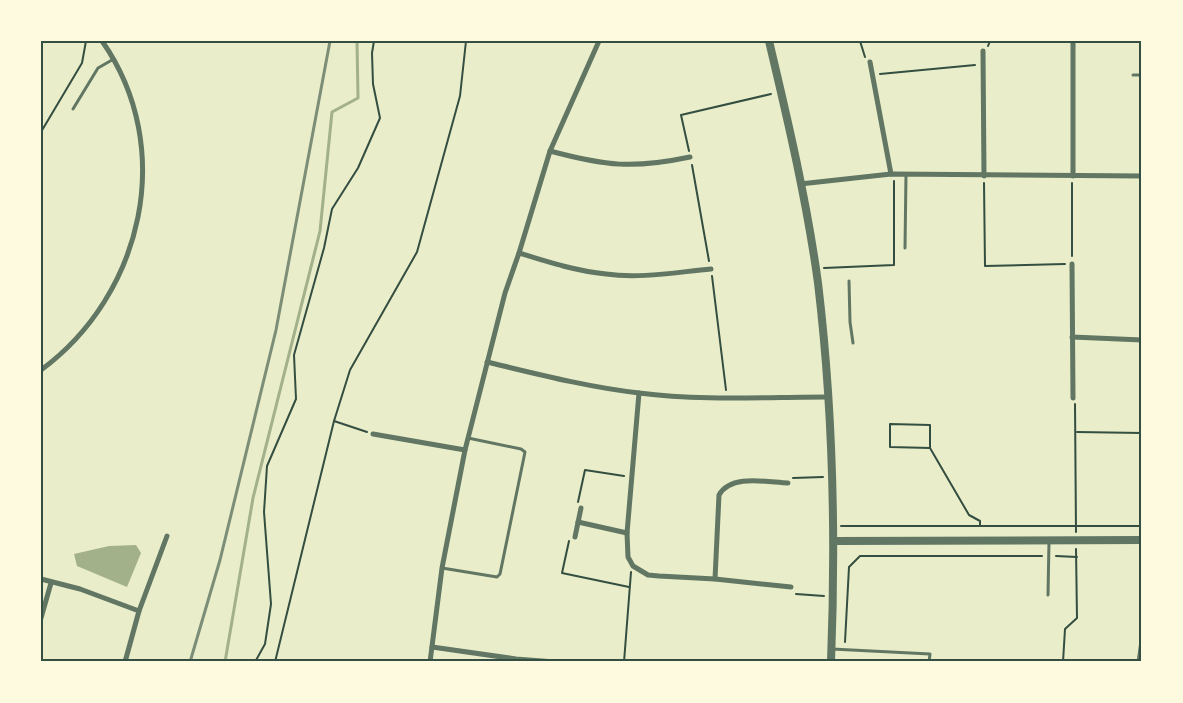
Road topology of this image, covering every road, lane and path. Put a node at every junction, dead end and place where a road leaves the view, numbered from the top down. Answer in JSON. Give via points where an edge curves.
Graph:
{"nodes":[{"id":1,"x":86,"y":41,"type":"edge"},
{"id":2,"x":102,"y":41,"type":"edge"},
{"id":3,"x":374,"y":41,"type":"edge"},
{"id":4,"x":466,"y":41,"type":"edge"},
{"id":5,"x":599,"y":41,"type":"edge"},
{"id":6,"x":769,"y":41,"type":"edge"},
{"id":7,"x":860,"y":41,"type":"edge"},
{"id":8,"x":1073,"y":41,"type":"edge"},
{"id":9,"x":983,"y":51,"type":"dead end"},
{"id":10,"x":113,"y":59,"type":"junction"},
{"id":11,"x":870,"y":62,"type":"joint"},
{"id":12,"x":982,"y":64,"type":"junction"},
{"id":13,"x":872,"y":75,"type":"junction"},
{"id":14,"x":1133,"y":75,"type":"dead end"},
{"id":15,"x":1142,"y":75,"type":"edge"},
{"id":16,"x":781,"y":92,"type":"junction"},
{"id":17,"x":73,"y":109,"type":"dead end"},
{"id":18,"x":41,"y":132,"type":"edge"},
{"id":19,"x":550,"y":150,"type":"junction"},
{"id":20,"x":690,"y":157,"type":"junction"},
{"id":21,"x":891,"y":174,"type":"junction"},
{"id":22,"x":906,"y":174,"type":"junction"},
{"id":23,"x":984,"y":176,"type":"junction"},
{"id":24,"x":1072,"y":176,"type":"junction"},
{"id":25,"x":1142,"y":176,"type":"edge"},
{"id":26,"x":800,"y":184,"type":"junction"},
{"id":27,"x":904,"y":248,"type":"dead end"},
{"id":28,"x":519,"y":253,"type":"junction"},
{"id":29,"x":1072,"y":264,"type":"junction"},
{"id":30,"x":815,"y":268,"type":"junction"},
{"id":31,"x":711,"y":269,"type":"junction"},
{"id":32,"x":849,"y":281,"type":"dead end"},
{"id":33,"x":1072,"y":337,"type":"junction"},
{"id":34,"x":1142,"y":340,"type":"edge"},
{"id":35,"x":853,"y":343,"type":"dead end"},
{"id":36,"x":486,"y":362,"type":"junction"},
{"id":37,"x":41,"y":370,"type":"edge"},
{"id":38,"x":639,"y":393,"type":"junction"},
{"id":39,"x":828,"y":397,"type":"junction"},
{"id":40,"x":727,"y":398,"type":"junction"},
{"id":41,"x":1073,"y":398,"type":"joint"},
{"id":42,"x":334,"y":421,"type":"junction"},
{"id":43,"x":1076,"y":432,"type":"junction"},
{"id":44,"x":1142,"y":433,"type":"edge"},
{"id":45,"x":373,"y":434,"type":"joint"},
{"id":46,"x":468,"y":438,"type":"junction"},
{"id":47,"x":930,"y":448,"type":"junction"},
{"id":48,"x":465,"y":450,"type":"junction"},
{"id":49,"x":833,"y":476,"type":"junction"},
{"id":50,"x":788,"y":482,"type":"joint"},
{"id":51,"x":581,"y":508,"type":"dead end"},
{"id":52,"x":578,"y":522,"type":"junction"},
{"id":53,"x":834,"y":526,"type":"junction"},
{"id":54,"x":980,"y":526,"type":"junction"},
{"id":55,"x":1076,"y":526,"type":"junction"},
{"id":56,"x":1142,"y":526,"type":"edge"},
{"id":57,"x":627,"y":533,"type":"junction"},
{"id":58,"x":167,"y":536,"type":"dead end"},
{"id":59,"x":575,"y":537,"type":"dead end"},
{"id":60,"x":1142,"y":540,"type":"edge"},
{"id":61,"x":834,"y":541,"type":"junction"},
{"id":62,"x":1049,"y":541,"type":"junction"},
{"id":63,"x":1076,"y":541,"type":"junction"},
{"id":64,"x":1048,"y":556,"type":"junction"},
{"id":65,"x":1076,"y":556,"type":"junction"},
{"id":66,"x":442,"y":568,"type":"junction"},
{"id":67,"x":631,"y":570,"type":"dead end"},
{"id":68,"x":41,"y":579,"type":"edge"},
{"id":69,"x":715,"y":579,"type":"junction"},
{"id":70,"x":51,"y":583,"type":"junction"},
{"id":71,"x":791,"y":587,"type":"joint"},
{"id":72,"x":1048,"y":595,"type":"dead end"},
{"id":73,"x":834,"y":596,"type":"junction"},
{"id":74,"x":139,"y":611,"type":"junction"},
{"id":75,"x":41,"y":618,"type":"edge"},
{"id":76,"x":1142,"y":641,"type":"edge"},
{"id":77,"x":432,"y":647,"type":"junction"},
{"id":78,"x":832,"y":649,"type":"junction"},
{"id":79,"x":844,"y":650,"type":"junction"},
{"id":80,"x":126,"y":662,"type":"edge"},
{"id":81,"x":255,"y":662,"type":"edge"},
{"id":82,"x":275,"y":662,"type":"edge"},
{"id":83,"x":430,"y":662,"type":"edge"},
{"id":84,"x":555,"y":662,"type":"edge"},
{"id":85,"x":624,"y":662,"type":"edge"},
{"id":86,"x":831,"y":662,"type":"edge"},
{"id":87,"x":929,"y":662,"type":"edge"},
{"id":88,"x":1063,"y":662,"type":"edge"},
{"id":89,"x":1139,"y":662,"type":"edge"}],
"edges":[{"from":1,"to":18,"type":"path","via":[[82,63]]},
{"from":2,"to":10,"type":"street"},
{"from":3,"to":81,"type":"path","via":[[373,84],[380,118],[358,168],[332,209],[294,355],[296,399],[267,466],[264,512],[271,604],[265,644]]},
{"from":4,"to":42,"type":"path","via":[[460,96],[417,252],[350,370]]},
{"from":5,"to":19,"type":"street"},
{"from":6,"to":16,"type":"street"},
{"from":7,"to":11,"type":"path","via":[[863,55]]},
{"from":8,"to":24,"type":"street"},
{"from":9,"to":12,"type":"street"},
{"from":10,"to":17,"type":"lane","via":[[98,68]]},
{"from":10,"to":37,"type":"street","via":[[140,138],[142,166],[138,219],[128,256],[104,305],[71,345]]},
{"from":11,"to":13,"type":"street"},
{"from":12,"to":13,"type":"path"},
{"from":12,"to":23,"type":"street"},
{"from":13,"to":21,"type":"street"},
{"from":14,"to":15,"type":"lane"},
{"from":16,"to":20,"type":"path","via":[[680,115]]},
{"from":16,"to":26,"type":"street"},
{"from":19,"to":20,"type":"street","via":[[594,163],[626,166]]},
{"from":19,"to":28,"type":"street"},
{"from":20,"to":31,"type":"path"},
{"from":21,"to":22,"type":"street"},
{"from":21,"to":26,"type":"street"},
{"from":21,"to":30,"type":"path","via":[[896,183],[894,266]]},
{"from":22,"to":23,"type":"street"},
{"from":22,"to":27,"type":"lane"},
{"from":23,"to":24,"type":"street"},
{"from":23,"to":29,"type":"path","via":[[985,266]]},
{"from":24,"to":25,"type":"street"},
{"from":24,"to":29,"type":"path"},
{"from":26,"to":30,"type":"street"},
{"from":28,"to":31,"type":"street","via":[[568,268],[607,275]]},
{"from":28,"to":36,"type":"street"},
{"from":29,"to":33,"type":"street"},
{"from":30,"to":39,"type":"street"},
{"from":31,"to":40,"type":"path"},
{"from":32,"to":35,"type":"lane"},
{"from":33,"to":34,"type":"street"},
{"from":33,"to":41,"type":"street"},
{"from":36,"to":38,"type":"street","via":[[576,383]]},
{"from":36,"to":46,"type":"street"},
{"from":38,"to":40,"type":"street"},
{"from":38,"to":57,"type":"street"},
{"from":39,"to":40,"type":"street"},
{"from":39,"to":49,"type":"street"},
{"from":41,"to":43,"type":"path","via":[[1077,408]]},
{"from":42,"to":45,"type":"path"},
{"from":42,"to":82,"type":"path"},
{"from":43,"to":44,"type":"path"},
{"from":43,"to":55,"type":"path"},
{"from":45,"to":48,"type":"street"},
{"from":46,"to":48,"type":"street"},
{"from":46,"to":66,"type":"lane","via":[[525,452],[500,574]]},
{"from":47,"to":47,"type":"path","via":[[890,447],[890,424],[930,425]]},
{"from":47,"to":54,"type":"path","via":[[969,515],[980,521]]},
{"from":48,"to":66,"type":"street"},
{"from":49,"to":50,"type":"path","via":[[793,478]]},
{"from":49,"to":53,"type":"street"},
{"from":50,"to":69,"type":"street","via":[[732,482],[724,487],[719,495]]},
{"from":51,"to":52,"type":"street"},
{"from":52,"to":57,"type":"street"},
{"from":52,"to":59,"type":"street"},
{"from":53,"to":54,"type":"path"},
{"from":53,"to":61,"type":"street"},
{"from":54,"to":55,"type":"path"},
{"from":55,"to":56,"type":"path"},
{"from":55,"to":63,"type":"path"},
{"from":57,"to":69,"type":"street","via":[[628,557],[640,571],[659,576]]},
{"from":58,"to":74,"type":"street"},
{"from":60,"to":63,"type":"street"},
{"from":61,"to":62,"type":"street"},
{"from":61,"to":73,"type":"street"},
{"from":62,"to":63,"type":"street"},
{"from":62,"to":64,"type":"lane"},
{"from":63,"to":65,"type":"path"},
{"from":64,"to":65,"type":"path"},
{"from":64,"to":72,"type":"lane"},
{"from":64,"to":79,"type":"path","via":[[860,556],[849,568]]},
{"from":65,"to":88,"type":"path","via":[[1077,618],[1066,629]]},
{"from":66,"to":77,"type":"street"},
{"from":67,"to":85,"type":"path"},
{"from":68,"to":70,"type":"street"},
{"from":69,"to":71,"type":"street"},
{"from":70,"to":74,"type":"street"},
{"from":70,"to":75,"type":"street"},
{"from":71,"to":73,"type":"path","via":[[797,595]]},
{"from":73,"to":78,"type":"street"},
{"from":74,"to":80,"type":"street"},
{"from":76,"to":89,"type":"street"},
{"from":77,"to":83,"type":"street"},
{"from":77,"to":84,"type":"street"},
{"from":78,"to":79,"type":"lane"},
{"from":78,"to":86,"type":"street"},
{"from":79,"to":87,"type":"lane","via":[[930,654]]}]}
